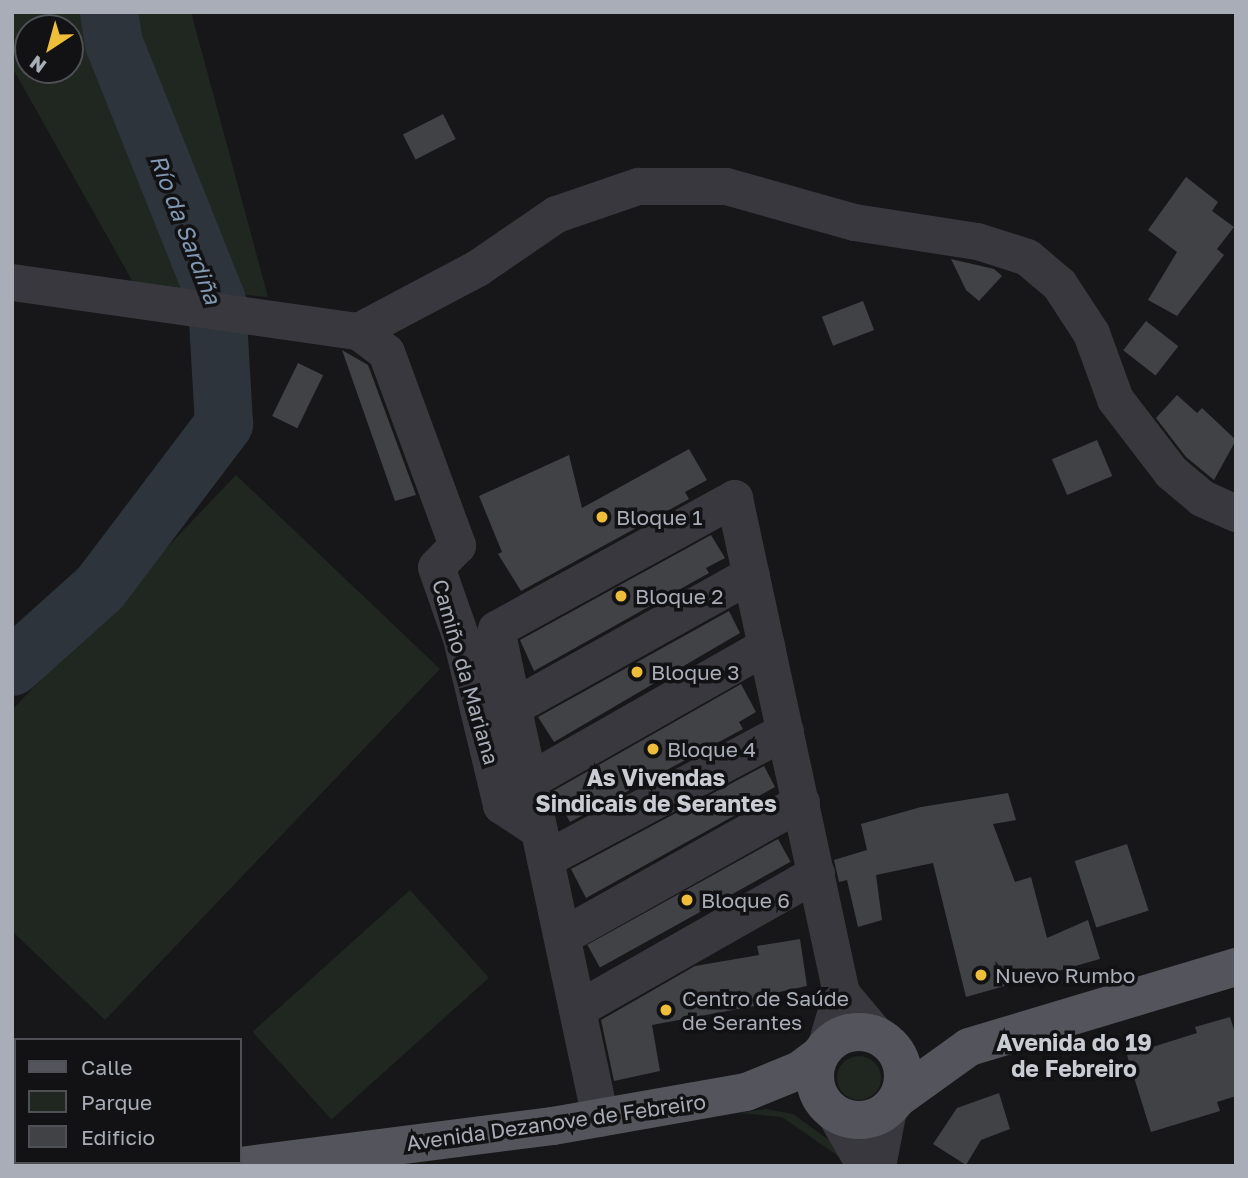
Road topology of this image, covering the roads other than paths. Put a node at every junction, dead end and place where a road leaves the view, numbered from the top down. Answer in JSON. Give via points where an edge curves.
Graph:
{"nodes":[{"id":1,"x":12,"y":282,"type":"edge"},
{"id":2,"x":358,"y":331,"type":"junction"},
{"id":3,"x":1236,"y":513,"type":"edge"},
{"id":4,"x":751,"y":574,"type":"junction"},
{"id":5,"x":766,"y":646,"type":"junction"},
{"id":6,"x":514,"y":706,"type":"junction"},
{"id":7,"x":785,"y":731,"type":"junction"},
{"id":8,"x":528,"y":781,"type":"junction"},
{"id":9,"x":801,"y":802,"type":"junction"},
{"id":10,"x":542,"y":845,"type":"junction"},
{"id":11,"x":816,"y":873,"type":"junction"},
{"id":12,"x":562,"y":936,"type":"junction"},
{"id":13,"x":1236,"y":967,"type":"edge"},
{"id":14,"x":841,"y":993,"type":"junction"},
{"id":15,"x":577,"y":1009,"type":"junction"},
{"id":16,"x":883,"y":1040,"type":"junction"},
{"id":17,"x":969,"y":1047,"type":"junction"},
{"id":18,"x":822,"y":1052,"type":"junction"},
{"id":19,"x":746,"y":1092,"type":"junction"},
{"id":20,"x":893,"y":1104,"type":"junction"},
{"id":21,"x":831,"y":1110,"type":"junction"},
{"id":22,"x":600,"y":1118,"type":"junction"},
{"id":23,"x":397,"y":1156,"type":"edge"},
{"id":24,"x":317,"y":1161,"type":"edge"},
{"id":25,"x":240,"y":1166,"type":"edge"},
{"id":26,"x":866,"y":1166,"type":"edge"},
{"id":27,"x":877,"y":1166,"type":"edge"}],
"edges":[{"from":1,"to":2,"type":"street","name":"Camiño da Mariana"},
{"from":2,"to":3,"type":"street","via":[[477,268],[556,214],[638,186],[726,186],[854,222],[976,242],[1027,257],[1059,284],[1091,333],[1115,398],[1171,472],[1202,498]]},
{"from":2,"to":10,"type":"street","name":"Camiño da Mariana","via":[[386,352],[457,544],[436,568],[461,638],[501,805]]},
{"from":4,"to":5,"type":"street"},
{"from":4,"to":6,"type":"street"},
{"from":4,"to":6,"type":"street","via":[[734,498],[496,629]]},
{"from":5,"to":7,"type":"street"},
{"from":5,"to":8,"type":"street"},
{"from":6,"to":8,"type":"street"},
{"from":7,"to":9,"type":"street"},
{"from":7,"to":10,"type":"street"},
{"from":8,"to":10,"type":"street"},
{"from":9,"to":11,"type":"street"},
{"from":9,"to":12,"type":"street"},
{"from":10,"to":12,"type":"street"},
{"from":11,"to":14,"type":"street"},
{"from":11,"to":15,"type":"street"},
{"from":12,"to":15,"type":"street"},
{"from":13,"to":17,"type":"main road"},
{"from":14,"to":16,"type":"street"},
{"from":14,"to":18,"type":"street"},
{"from":15,"to":22,"type":"street"},
{"from":16,"to":17,"type":"main road"},
{"from":16,"to":18,"type":"main road","via":[[849,1033]]},
{"from":16,"to":20,"type":"main road","via":[[903,1069]]},
{"from":17,"to":20,"type":"main road"},
{"from":18,"to":19,"type":"main road","name":"Avenida Dezanove de Febreiro","via":[[800,1070]]},
{"from":18,"to":21,"type":"main road","via":[[816,1082]]},
{"from":19,"to":21,"type":"main road","name":"Avenida Dezanove de Febreiro"},
{"from":19,"to":22,"type":"main road","name":"Avenida Dezanove de Febreiro"},
{"from":20,"to":21,"type":"main road","via":[[862,1120]]},
{"from":20,"to":27,"type":"street"},
{"from":21,"to":26,"type":"street"},
{"from":22,"to":23,"type":"main road","name":"Avenida Dezanove de Febreiro"},
{"from":23,"to":24,"type":"main road","name":"Avenida Dezanove de Febreiro"},
{"from":24,"to":25,"type":"main road","name":"Avenida Dezanove de Febreiro"}]}
